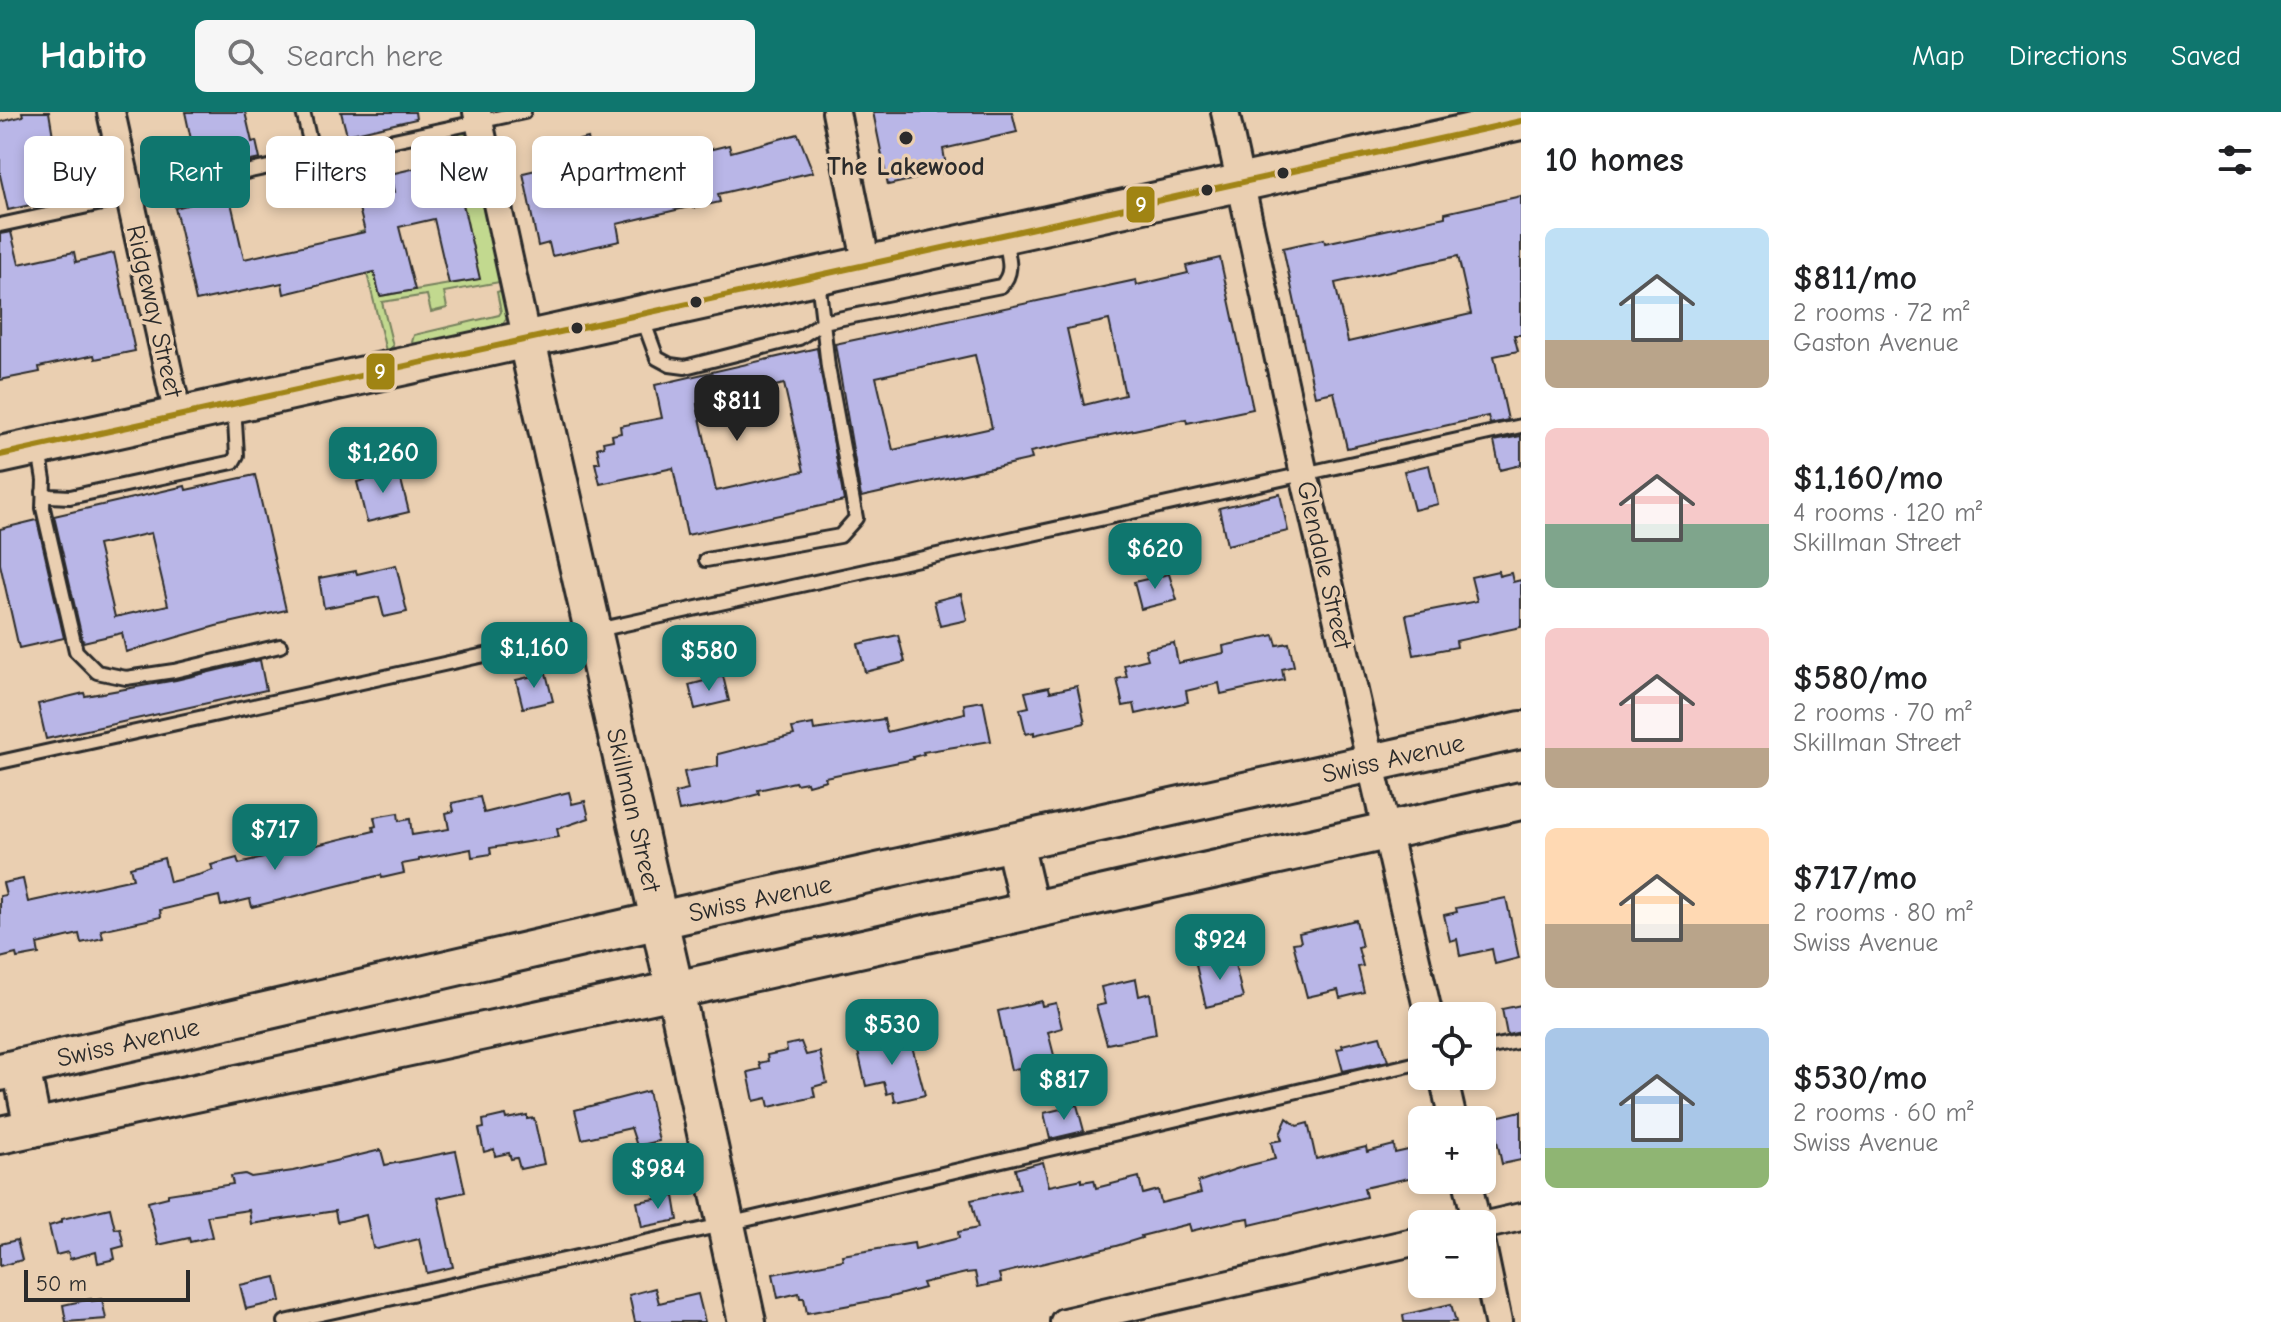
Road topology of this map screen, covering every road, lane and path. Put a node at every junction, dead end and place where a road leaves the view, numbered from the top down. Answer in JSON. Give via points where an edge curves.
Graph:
{"nodes":[{"id":1,"x":111,"y":112,"type":"edge"},
{"id":2,"x":303,"y":112,"type":"edge"},
{"id":3,"x":524,"y":112,"type":"edge"},
{"id":4,"x":836,"y":112,"type":"edge"},
{"id":5,"x":1225,"y":112,"type":"edge"},
{"id":6,"x":478,"y":117,"type":"edge"},
{"id":7,"x":1521,"y":121,"type":"edge"},
{"id":8,"x":309,"y":136,"type":"edge"},
{"id":9,"x":395,"y":138,"type":"edge"},
{"id":10,"x":266,"y":168,"type":"edge"},
{"id":11,"x":1241,"y":184,"type":"junction"},
{"id":12,"x":130,"y":198,"type":"junction"},
{"id":13,"x":0,"y":225,"type":"edge"},
{"id":14,"x":1005,"y":236,"type":"junction"},
{"id":15,"x":867,"y":266,"type":"junction"},
{"id":16,"x":817,"y":277,"type":"junction"},
{"id":17,"x":642,"y":316,"type":"junction"},
{"id":18,"x":823,"y":322,"type":"junction"},
{"id":19,"x":527,"y":341,"type":"junction"},
{"id":20,"x":234,"y":405,"type":"junction"},
{"id":21,"x":178,"y":416,"type":"junction"},
{"id":22,"x":1521,"y":426,"type":"edge"},
{"id":23,"x":39,"y":447,"type":"junction"},
{"id":24,"x":0,"y":455,"type":"edge"},
{"id":25,"x":1304,"y":474,"type":"junction"},
{"id":26,"x":43,"y":492,"type":"junction"},
{"id":27,"x":706,"y":560,"type":"dead end"},
{"id":28,"x":593,"y":631,"type":"junction"},
{"id":29,"x":280,"y":646,"type":"dead end"},
{"id":30,"x":1521,"y":730,"type":"edge"},
{"id":31,"x":0,"y":762,"type":"edge"},
{"id":32,"x":1371,"y":763,"type":"junction"},
{"id":33,"x":1521,"y":801,"type":"edge"},
{"id":34,"x":1387,"y":832,"type":"junction"},
{"id":35,"x":1014,"y":843,"type":"junction"},
{"id":36,"x":1030,"y":911,"type":"junction"},
{"id":37,"x":659,"y":921,"type":"junction"},
{"id":38,"x":675,"y":990,"type":"junction"},
{"id":39,"x":1426,"y":1002,"type":"edge"},
{"id":40,"x":1521,"y":1041,"type":"edge"},
{"id":41,"x":1496,"y":1046,"type":"edge"},
{"id":42,"x":1408,"y":1065,"type":"edge"},
{"id":43,"x":10,"y":1069,"type":"edge"},
{"id":44,"x":16,"y":1132,"type":"edge"},
{"id":45,"x":1521,"y":1217,"type":"edge"},
{"id":46,"x":1496,"y":1222,"type":"edge"},
{"id":47,"x":726,"y":1224,"type":"junction"},
{"id":48,"x":1408,"y":1243,"type":"edge"},
{"id":49,"x":1493,"y":1298,"type":"edge"},
{"id":50,"x":285,"y":1322,"type":"edge"},
{"id":51,"x":747,"y":1322,"type":"edge"},
{"id":52,"x":1064,"y":1322,"type":"edge"},
{"id":53,"x":1498,"y":1322,"type":"edge"}],
"edges":[{"from":1,"to":12,"type":"street","name":"Ridgeway Street"},
{"from":2,"to":8,"type":"lane"},
{"from":3,"to":6,"type":"lane"},
{"from":4,"to":15,"type":"street"},
{"from":5,"to":11,"type":"street","name":"Glendale Street"},
{"from":6,"to":9,"type":"lane"},
{"from":6,"to":19,"type":"street","name":"Skillman Street"},
{"from":7,"to":11,"type":"street"},
{"from":10,"to":12,"type":"lane"},
{"from":11,"to":14,"type":"street"},
{"from":11,"to":25,"type":"street","name":"Glendale Street"},
{"from":12,"to":13,"type":"lane"},
{"from":12,"to":21,"type":"street","name":"Ridgeway Street"},
{"from":14,"to":15,"type":"street"},
{"from":14,"to":18,"type":"lane","via":[[1010,269],[1001,286]]},
{"from":15,"to":16,"type":"street"},
{"from":16,"to":17,"type":"street"},
{"from":16,"to":18,"type":"lane"},
{"from":17,"to":18,"type":"lane","via":[[657,358],[685,367],[799,338]]},
{"from":17,"to":19,"type":"street"},
{"from":18,"to":27,"type":"lane","via":[[856,518],[840,536]]},
{"from":19,"to":20,"type":"street"},
{"from":19,"to":28,"type":"street","name":"Skillman Street"},
{"from":20,"to":21,"type":"street"},
{"from":20,"to":26,"type":"lane","via":[[233,462],[70,497]]},
{"from":21,"to":23,"type":"street"},
{"from":22,"to":25,"type":"lane"},
{"from":23,"to":24,"type":"street"},
{"from":23,"to":26,"type":"lane"},
{"from":25,"to":28,"type":"lane"},
{"from":25,"to":32,"type":"street","name":"Glendale Street"},
{"from":26,"to":29,"type":"lane","via":[[76,651],[97,672],[126,678]]},
{"from":28,"to":31,"type":"lane"},
{"from":28,"to":37,"type":"street","name":"Skillman Street"},
{"from":30,"to":32,"type":"street","name":"Swiss Avenue"},
{"from":32,"to":34,"type":"street","name":"Glendale Street"},
{"from":32,"to":35,"type":"street","name":"Swiss Avenue"},
{"from":33,"to":34,"type":"street"},
{"from":34,"to":36,"type":"street"},
{"from":34,"to":39,"type":"street","name":"Glendale Street"},
{"from":35,"to":36,"type":"street"},
{"from":35,"to":37,"type":"street","name":"Swiss Avenue"},
{"from":36,"to":38,"type":"street"},
{"from":37,"to":38,"type":"street","name":"Skillman Street"},
{"from":37,"to":43,"type":"street","name":"Swiss Avenue"},
{"from":38,"to":44,"type":"street"},
{"from":38,"to":47,"type":"street","name":"Skillman Street"},
{"from":40,"to":41,"type":"lane"},
{"from":42,"to":47,"type":"lane"},
{"from":43,"to":44,"type":"street"},
{"from":45,"to":46,"type":"street"},
{"from":47,"to":50,"type":"lane"},
{"from":47,"to":51,"type":"street","name":"Skillman Street"},
{"from":48,"to":52,"type":"street"},
{"from":49,"to":53,"type":"street"}]}
